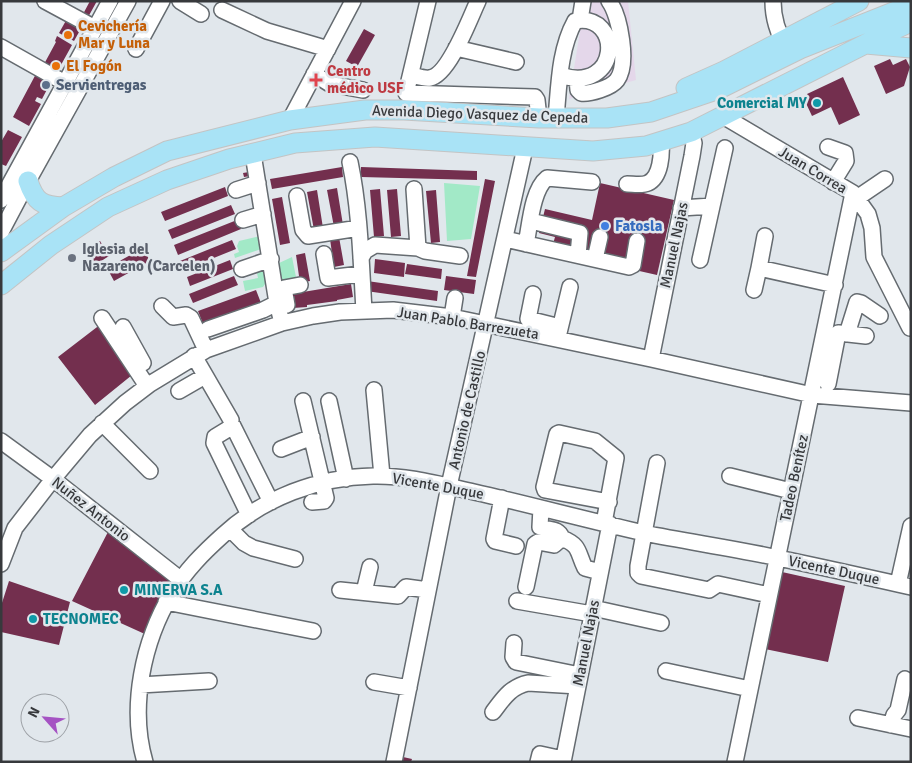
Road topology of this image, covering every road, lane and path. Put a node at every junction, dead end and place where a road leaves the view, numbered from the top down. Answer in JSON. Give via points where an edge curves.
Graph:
{"nodes":[{"id":1,"x":46,"y":1,"type":"edge"},
{"id":2,"x":110,"y":1,"type":"edge"},
{"id":3,"x":128,"y":1,"type":"edge"},
{"id":4,"x":162,"y":1,"type":"edge"},
{"id":5,"x":180,"y":1,"type":"edge"},
{"id":6,"x":353,"y":1,"type":"edge"},
{"id":7,"x":428,"y":1,"type":"edge"},
{"id":8,"x":478,"y":1,"type":"edge"},
{"id":9,"x":583,"y":1,"type":"edge"},
{"id":10,"x":609,"y":1,"type":"edge"},
{"id":11,"x":773,"y":1,"type":"edge"},
{"id":12,"x":859,"y":1,"type":"edge"},
{"id":13,"x":911,"y":5,"type":"edge"},
{"id":14,"x":222,"y":10,"type":"dead end"},
{"id":15,"x":201,"y":14,"type":"dead end"},
{"id":16,"x":580,"y":20,"type":"junction"},
{"id":17,"x":911,"y":22,"type":"edge"},
{"id":18,"x":95,"y":28,"type":"junction"},
{"id":19,"x":865,"y":44,"type":"junction"},
{"id":20,"x":787,"y":47,"type":"junction"},
{"id":21,"x":456,"y":48,"type":"junction"},
{"id":22,"x":911,"y":48,"type":"edge"},
{"id":23,"x":136,"y":49,"type":"dead end"},
{"id":24,"x":328,"y":49,"type":"junction"},
{"id":25,"x":3,"y":52,"type":"edge"},
{"id":26,"x":516,"y":62,"type":"dead end"},
{"id":27,"x":314,"y":74,"type":"junction"},
{"id":28,"x":410,"y":75,"type":"junction"},
{"id":29,"x":560,"y":75,"type":"junction"},
{"id":30,"x":577,"y":79,"type":"junction"},
{"id":31,"x":65,"y":83,"type":"junction"},
{"id":32,"x":363,"y":90,"type":"dead end"},
{"id":33,"x":481,"y":94,"type":"junction"},
{"id":34,"x":405,"y":101,"type":"junction"},
{"id":35,"x":479,"y":115,"type":"junction"},
{"id":36,"x":723,"y":116,"type":"junction"},
{"id":37,"x":548,"y":118,"type":"junction"},
{"id":38,"x":290,"y":120,"type":"junction"},
{"id":39,"x":691,"y":132,"type":"junction"},
{"id":40,"x":662,"y":142,"type":"junction"},
{"id":41,"x":828,"y":147,"type":"dead end"},
{"id":42,"x":525,"y":148,"type":"junction"},
{"id":43,"x":724,"y":148,"type":"dead end"},
{"id":44,"x":253,"y":154,"type":"junction"},
{"id":45,"x":350,"y":162,"type":"dead end"},
{"id":46,"x":884,"y":179,"type":"dead end"},
{"id":47,"x":28,"y":182,"type":"junction"},
{"id":48,"x":592,"y":182,"type":"dead end"},
{"id":49,"x":833,"y":182,"type":"junction"},
{"id":50,"x":258,"y":183,"type":"junction"},
{"id":51,"x":5,"y":184,"type":"edge"},
{"id":52,"x":627,"y":184,"type":"dead end"},
{"id":53,"x":414,"y":189,"type":"dead end"},
{"id":54,"x":236,"y":190,"type":"dead end"},
{"id":55,"x":297,"y":196,"type":"dead end"},
{"id":56,"x":855,"y":196,"type":"junction"},
{"id":57,"x":1,"y":200,"type":"edge"},
{"id":58,"x":712,"y":206,"type":"junction"},
{"id":59,"x":64,"y":207,"type":"junction"},
{"id":60,"x":681,"y":208,"type":"junction"},
{"id":61,"x":263,"y":214,"type":"junction"},
{"id":62,"x":243,"y":220,"type":"dead end"},
{"id":63,"x":530,"y":221,"type":"junction"},
{"id":64,"x":360,"y":228,"type":"junction"},
{"id":65,"x":1,"y":232,"type":"edge"},
{"id":66,"x":765,"y":236,"type":"dead end"},
{"id":67,"x":600,"y":237,"type":"dead end"},
{"id":68,"x":505,"y":239,"type":"junction"},
{"id":69,"x":637,"y":241,"type":"dead end"},
{"id":70,"x":526,"y":244,"type":"junction"},
{"id":71,"x":418,"y":248,"type":"junction"},
{"id":72,"x":1,"y":252,"type":"edge"},
{"id":73,"x":324,"y":254,"type":"dead end"},
{"id":74,"x":460,"y":256,"type":"dead end"},
{"id":75,"x":578,"y":256,"type":"junction"},
{"id":76,"x":361,"y":258,"type":"junction"},
{"id":77,"x":271,"y":259,"type":"junction"},
{"id":78,"x":595,"y":259,"type":"junction"},
{"id":79,"x":700,"y":260,"type":"dead end"},
{"id":80,"x":759,"y":268,"type":"junction"},
{"id":81,"x":242,"y":269,"type":"dead end"},
{"id":82,"x":361,"y":274,"type":"junction"},
{"id":83,"x":3,"y":280,"type":"edge"},
{"id":84,"x":300,"y":285,"type":"dead end"},
{"id":85,"x":835,"y":285,"type":"junction"},
{"id":86,"x":570,"y":287,"type":"dead end"},
{"id":87,"x":754,"y":290,"type":"dead end"},
{"id":88,"x":533,"y":294,"type":"dead end"},
{"id":89,"x":455,"y":298,"type":"dead end"},
{"id":90,"x":277,"y":303,"type":"junction"},
{"id":91,"x":162,"y":306,"type":"dead end"},
{"id":92,"x":364,"y":310,"type":"junction"},
{"id":93,"x":880,"y":316,"type":"dead end"},
{"id":94,"x":452,"y":317,"type":"junction"},
{"id":95,"x":102,"y":318,"type":"dead end"},
{"id":96,"x":286,"y":322,"type":"junction"},
{"id":97,"x":486,"y":324,"type":"junction"},
{"id":98,"x":123,"y":327,"type":"dead end"},
{"id":99,"x":910,"y":328,"type":"edge"},
{"id":100,"x":208,"y":330,"type":"dead end"},
{"id":101,"x":559,"y":333,"type":"junction"},
{"id":102,"x":837,"y":333,"type":"junction"},
{"id":103,"x":866,"y":336,"type":"dead end"},
{"id":104,"x":200,"y":353,"type":"junction"},
{"id":105,"x":651,"y":358,"type":"junction"},
{"id":106,"x":205,"y":376,"type":"junction"},
{"id":107,"x":151,"y":384,"type":"junction"},
{"id":108,"x":828,"y":384,"type":"dead end"},
{"id":109,"x":374,"y":390,"type":"dead end"},
{"id":110,"x":179,"y":391,"type":"dead end"},
{"id":111,"x":812,"y":395,"type":"junction"},
{"id":112,"x":303,"y":401,"type":"dead end"},
{"id":113,"x":329,"y":402,"type":"dead end"},
{"id":114,"x":911,"y":403,"type":"edge"},
{"id":115,"x":231,"y":420,"type":"dead end"},
{"id":116,"x":102,"y":423,"type":"junction"},
{"id":117,"x":312,"y":437,"type":"junction"},
{"id":118,"x":1,"y":441,"type":"edge"},
{"id":119,"x":281,"y":449,"type":"dead end"},
{"id":120,"x":657,"y":463,"type":"dead end"},
{"id":121,"x":357,"y":466,"type":"dead end"},
{"id":122,"x":150,"y":471,"type":"dead end"},
{"id":123,"x":382,"y":471,"type":"junction"},
{"id":124,"x":730,"y":476,"type":"dead end"},
{"id":125,"x":346,"y":478,"type":"junction"},
{"id":126,"x":53,"y":479,"type":"junction"},
{"id":127,"x":323,"y":483,"type":"junction"},
{"id":128,"x":449,"y":486,"type":"junction"},
{"id":129,"x":791,"y":491,"type":"junction"},
{"id":130,"x":269,"y":496,"type":"junction"},
{"id":131,"x":502,"y":498,"type":"junction"},
{"id":132,"x":312,"y":502,"type":"dead end"},
{"id":133,"x":609,"y":502,"type":"junction"},
{"id":134,"x":246,"y":508,"type":"junction"},
{"id":135,"x":541,"y":508,"type":"junction"},
{"id":136,"x":607,"y":524,"type":"junction"},
{"id":137,"x":911,"y":526,"type":"edge"},
{"id":138,"x":15,"y":528,"type":"junction"},
{"id":139,"x":230,"y":529,"type":"junction"},
{"id":140,"x":644,"y":532,"type":"junction"},
{"id":141,"x":562,"y":538,"type":"junction"},
{"id":142,"x":516,"y":546,"type":"dead end"},
{"id":143,"x":1,"y":548,"type":"edge"},
{"id":144,"x":777,"y":557,"type":"junction"},
{"id":145,"x":295,"y":559,"type":"dead end"},
{"id":146,"x":1,"y":564,"type":"edge"},
{"id":147,"x":370,"y":567,"type":"dead end"},
{"id":148,"x":600,"y":572,"type":"junction"},
{"id":149,"x":180,"y":579,"type":"junction"},
{"id":150,"x":905,"y":585,"type":"edge"},
{"id":151,"x":526,"y":587,"type":"dead end"},
{"id":152,"x":340,"y":590,"type":"dead end"},
{"id":153,"x":428,"y":590,"type":"junction"},
{"id":154,"x":364,"y":592,"type":"junction"},
{"id":155,"x":769,"y":595,"type":"junction"},
{"id":156,"x":517,"y":601,"type":"dead end"},
{"id":157,"x":166,"y":602,"type":"junction"},
{"id":158,"x":593,"y":611,"type":"junction"},
{"id":159,"x":661,"y":623,"type":"dead end"},
{"id":160,"x":313,"y":631,"type":"dead end"},
{"id":161,"x":514,"y":643,"type":"dead end"},
{"id":162,"x":666,"y":671,"type":"dead end"},
{"id":163,"x":904,"y":679,"type":"dead end"},
{"id":164,"x":209,"y":681,"type":"dead end"},
{"id":165,"x":579,"y":681,"type":"junction"},
{"id":166,"x":374,"y":682,"type":"dead end"},
{"id":167,"x":140,"y":685,"type":"junction"},
{"id":168,"x":408,"y":688,"type":"junction"},
{"id":169,"x":750,"y":689,"type":"junction"},
{"id":170,"x":493,"y":712,"type":"dead end"},
{"id":171,"x":858,"y":718,"type":"dead end"},
{"id":172,"x":891,"y":725,"type":"junction"},
{"id":173,"x":911,"y":729,"type":"edge"},
{"id":174,"x":563,"y":760,"type":"edge"},
{"id":175,"x":145,"y":762,"type":"edge"},
{"id":176,"x":394,"y":762,"type":"edge"},
{"id":177,"x":538,"y":762,"type":"edge"},
{"id":178,"x":735,"y":762,"type":"edge"}],
"edges":[{"from":1,"to":18,"type":"street"},
{"from":2,"to":18,"type":"street"},
{"from":3,"to":47,"type":"street"},
{"from":4,"to":23,"type":"street"},
{"from":5,"to":15,"type":"street"},
{"from":6,"to":24,"type":"street"},
{"from":7,"to":28,"type":"street"},
{"from":8,"to":21,"type":"street"},
{"from":9,"to":16,"type":"street"},
{"from":10,"to":30,"type":"street","via":[[614,8],[621,38],[620,75],[612,85],[586,94],[578,90]]},
{"from":11,"to":20,"type":"street","via":[[774,18]]},
{"from":12,"to":20,"type":"main road"},
{"from":13,"to":20,"type":"main road"},
{"from":14,"to":24,"type":"street","via":[[267,31]]},
{"from":16,"to":29,"type":"street","via":[[575,21],[568,38]]},
{"from":16,"to":30,"type":"street","via":[[600,26],[606,33],[608,51],[597,74]]},
{"from":17,"to":19,"type":"main road","name":"Avenida Diego Vasquez de Cepeda"},
{"from":18,"to":31,"type":"street"},
{"from":19,"to":22,"type":"main road"},
{"from":19,"to":36,"type":"main road","name":"Avenida Diego Vasquez de Cepeda"},
{"from":20,"to":37,"type":"main road","name":"Avenida Diego Vasquez de Cepeda","via":[[607,118]]},
{"from":21,"to":26,"type":"street"},
{"from":21,"to":28,"type":"street","via":[[440,73],[430,78]]},
{"from":24,"to":27,"type":"street"},
{"from":25,"to":31,"type":"street"},
{"from":27,"to":32,"type":"street","via":[[330,84]]},
{"from":27,"to":38,"type":"street"},
{"from":28,"to":34,"type":"street"},
{"from":29,"to":30,"type":"street"},
{"from":29,"to":37,"type":"street"},
{"from":31,"to":51,"type":"street"},
{"from":33,"to":34,"type":"street"},
{"from":33,"to":35,"type":"street"},
{"from":33,"to":37,"type":"street","via":[[535,97]]},
{"from":34,"to":35,"type":"main road","name":"Avenida Diego Vasquez de Cepeda"},
{"from":34,"to":38,"type":"main road","name":"Avenida Diego Vasquez de Cepeda"},
{"from":35,"to":37,"type":"main road","name":"Avenida Diego Vasquez de Cepeda"},
{"from":36,"to":39,"type":"main road","name":"Avenida Diego Vasquez de Cepeda"},
{"from":36,"to":49,"type":"street","name":"Juan Correa"},
{"from":38,"to":59,"type":"main road","name":"Avenida Diego Vasquez de Cepeda","via":[[168,152],[114,177]]},
{"from":39,"to":40,"type":"main road","name":"Avenida Diego Vasquez de Cepeda"},
{"from":39,"to":60,"type":"street","name":"Manuel Najas","via":[[694,144]]},
{"from":40,"to":42,"type":"main road","name":"Avenida Diego Vasquez de Cepeda","via":[[604,151]]},
{"from":40,"to":52,"type":"street","via":[[659,166],[650,182]]},
{"from":41,"to":49,"type":"street","via":[[845,153],[846,157]]},
{"from":42,"to":44,"type":"main road","name":"Avenida Diego Vasquez de Cepeda","via":[[375,137],[295,143]]},
{"from":42,"to":68,"type":"street","name":"Antonio de Castillo"},
{"from":43,"to":58,"type":"street"},
{"from":44,"to":50,"type":"street"},
{"from":44,"to":83,"type":"main road","name":"Avenida Diego Vasquez de Cepeda","via":[[167,180],[108,207]]},
{"from":45,"to":64,"type":"street"},
{"from":46,"to":56,"type":"street"},
{"from":47,"to":59,"type":"main road","via":[[32,195],[40,202]]},
{"from":47,"to":65,"type":"street"},
{"from":48,"to":63,"type":"street","via":[[547,178],[539,187]]},
{"from":49,"to":56,"type":"street","name":"Juan Correa"},
{"from":50,"to":54,"type":"street"},
{"from":50,"to":61,"type":"street"},
{"from":51,"to":57,"type":"street"},
{"from":53,"to":71,"type":"street"},
{"from":55,"to":64,"type":"street","via":[[303,230],[308,236]]},
{"from":56,"to":85,"type":"street","name":"Tadeo Benítez"},
{"from":56,"to":99,"type":"street","name":"Juan Correa","via":[[868,214],[874,257]]},
{"from":58,"to":60,"type":"street"},
{"from":58,"to":79,"type":"street"},
{"from":59,"to":72,"type":"main road","name":"Avenida Diego Vasquez de Cepeda"},
{"from":60,"to":105,"type":"street","name":"Manuel Najas"},
{"from":61,"to":62,"type":"street"},
{"from":61,"to":77,"type":"street"},
{"from":63,"to":70,"type":"street"},
{"from":63,"to":75,"type":"street","via":[[580,233]]},
{"from":64,"to":76,"type":"street"},
{"from":66,"to":80,"type":"street"},
{"from":67,"to":78,"type":"street"},
{"from":68,"to":70,"type":"street"},
{"from":68,"to":97,"type":"street","name":"Antonio de Castillo"},
{"from":69,"to":78,"type":"street","via":[[631,266]]},
{"from":70,"to":75,"type":"street"},
{"from":71,"to":74,"type":"street"},
{"from":71,"to":76,"type":"street","via":[[375,245]]},
{"from":73,"to":82,"type":"street","via":[[328,278]]},
{"from":75,"to":78,"type":"street"},
{"from":76,"to":82,"type":"street"},
{"from":77,"to":81,"type":"street"},
{"from":77,"to":90,"type":"street"},
{"from":80,"to":85,"type":"street"},
{"from":80,"to":87,"type":"street"},
{"from":82,"to":92,"type":"street"},
{"from":84,"to":96,"type":"street","via":[[284,288]]},
{"from":85,"to":102,"type":"street","name":"Tadeo Benítez"},
{"from":86,"to":101,"type":"street"},
{"from":88,"to":101,"type":"street","via":[[528,319]]},
{"from":89,"to":94,"type":"street"},
{"from":90,"to":96,"type":"street"},
{"from":90,"to":100,"type":"street"},
{"from":91,"to":104,"type":"street","via":[[173,317],[186,315],[191,318]]},
{"from":92,"to":94,"type":"street","name":"Juan Pablo Barrezueta"},
{"from":92,"to":96,"type":"street","name":"Juan Pablo Barrezueta"},
{"from":93,"to":102,"type":"street","via":[[857,302]]},
{"from":94,"to":97,"type":"street","name":"Juan Pablo Barrezueta"},
{"from":95,"to":107,"type":"street"},
{"from":96,"to":104,"type":"street","name":"Juan Pablo Barrezueta"},
{"from":97,"to":101,"type":"street","name":"Juan Pablo Barrezueta"},
{"from":97,"to":128,"type":"street","name":"Antonio de Castillo"},
{"from":98,"to":107,"type":"street"},
{"from":101,"to":105,"type":"street","name":"Juan Pablo Barrezueta"},
{"from":102,"to":103,"type":"street"},
{"from":102,"to":108,"type":"street"},
{"from":102,"to":111,"type":"street","name":"Tadeo Benítez"},
{"from":104,"to":106,"type":"street"},
{"from":104,"to":107,"type":"street","name":"Juan Pablo Barrezueta"},
{"from":105,"to":111,"type":"street","name":"Juan Pablo Barrezueta"},
{"from":106,"to":110,"type":"street"},
{"from":106,"to":115,"type":"street"},
{"from":107,"to":116,"type":"street","name":"Juan Pablo Barrezueta"},
{"from":109,"to":123,"type":"street"},
{"from":111,"to":114,"type":"street","name":"Juan Pablo Barrezueta"},
{"from":111,"to":129,"type":"street","name":"Tadeo Benítez"},
{"from":112,"to":117,"type":"street"},
{"from":113,"to":125,"type":"street"},
{"from":116,"to":122,"type":"street"},
{"from":116,"to":126,"type":"street","name":"Juan Pablo Barrezueta"},
{"from":117,"to":119,"type":"street"},
{"from":117,"to":127,"type":"street"},
{"from":118,"to":126,"type":"street","name":"Nuñez Antonio"},
{"from":120,"to":140,"type":"street"},
{"from":121,"to":123,"type":"street"},
{"from":123,"to":125,"type":"street","name":"Vicente Duque"},
{"from":123,"to":128,"type":"street","name":"Vicente Duque"},
{"from":124,"to":129,"type":"street"},
{"from":125,"to":127,"type":"street","name":"Vicente Duque"},
{"from":126,"to":138,"type":"street","name":"Juan Pablo Barrezueta"},
{"from":126,"to":149,"type":"street","name":"Nuñez Antonio"},
{"from":127,"to":130,"type":"street","name":"Vicente Duque"},
{"from":127,"to":132,"type":"street","via":[[326,498]]},
{"from":128,"to":131,"type":"street","name":"Vicente Duque"},
{"from":128,"to":153,"type":"street","name":"Antonio de Castillo"},
{"from":129,"to":144,"type":"street","name":"Tadeo Benítez"},
{"from":130,"to":134,"type":"street","name":"Vicente Duque"},
{"from":130,"to":134,"type":"street","via":[[233,426],[215,437],[214,443]]},
{"from":131,"to":135,"type":"street","name":"Vicente Duque"},
{"from":131,"to":142,"type":"street","via":[[494,539]]},
{"from":133,"to":133,"type":"street","name":"Manuel Najas","via":[[545,490],[556,434],[595,441],[616,458]]},
{"from":133,"to":136,"type":"street","name":"Manuel Najas"},
{"from":134,"to":139,"type":"street","name":"Vicente Duque"},
{"from":135,"to":136,"type":"street","name":"Vicente Duque"},
{"from":135,"to":141,"type":"street","via":[[540,527],[557,530]]},
{"from":136,"to":140,"type":"street","name":"Vicente Duque"},
{"from":136,"to":148,"type":"street","name":"Manuel Najas"},
{"from":137,"to":150,"type":"street"},
{"from":138,"to":143,"type":"street"},
{"from":138,"to":146,"type":"street","name":"Juan Pablo Barrezueta"},
{"from":139,"to":145,"type":"street","via":[[253,548]]},
{"from":139,"to":149,"type":"street","name":"Vicente Duque","via":[[194,561]]},
{"from":140,"to":144,"type":"street","name":"Vicente Duque"},
{"from":140,"to":155,"type":"street","via":[[638,570],[643,578],[710,590],[718,584]]},
{"from":141,"to":148,"type":"street","via":[[575,545],[587,570]]},
{"from":141,"to":151,"type":"street","via":[[554,545],[535,544]]},
{"from":144,"to":150,"type":"street","name":"Vicente Duque"},
{"from":144,"to":155,"type":"street","name":"Tadeo Benítez"},
{"from":147,"to":154,"type":"street"},
{"from":148,"to":158,"type":"street","name":"Manuel Najas"},
{"from":149,"to":157,"type":"street","name":"Vicente Duque"},
{"from":152,"to":154,"type":"street"},
{"from":153,"to":154,"type":"street","via":[[406,587],[398,596]]},
{"from":153,"to":168,"type":"street","name":"Antonio de Castillo"},
{"from":155,"to":169,"type":"street","name":"Tadeo Benítez"},
{"from":156,"to":158,"type":"street"},
{"from":157,"to":160,"type":"street"},
{"from":157,"to":167,"type":"street","name":"Vicente Duque","via":[[144,663]]},
{"from":158,"to":159,"type":"street"},
{"from":158,"to":165,"type":"street","name":"Manuel Najas"},
{"from":161,"to":165,"type":"street","via":[[516,662]]},
{"from":162,"to":169,"type":"street"},
{"from":163,"to":172,"type":"street","via":[[898,710]]},
{"from":164,"to":167,"type":"street"},
{"from":165,"to":170,"type":"street","via":[[520,685],[510,691]]},
{"from":165,"to":174,"type":"street","name":"Manuel Najas"},
{"from":166,"to":168,"type":"street"},
{"from":167,"to":175,"type":"street","name":"Vicente Duque","via":[[140,737]]},
{"from":168,"to":176,"type":"street","name":"Antonio de Castillo"},
{"from":169,"to":178,"type":"street","name":"Tadeo Benítez"},
{"from":171,"to":172,"type":"street"},
{"from":172,"to":173,"type":"street"},
{"from":174,"to":177,"type":"street","via":[[540,754]]}]}
